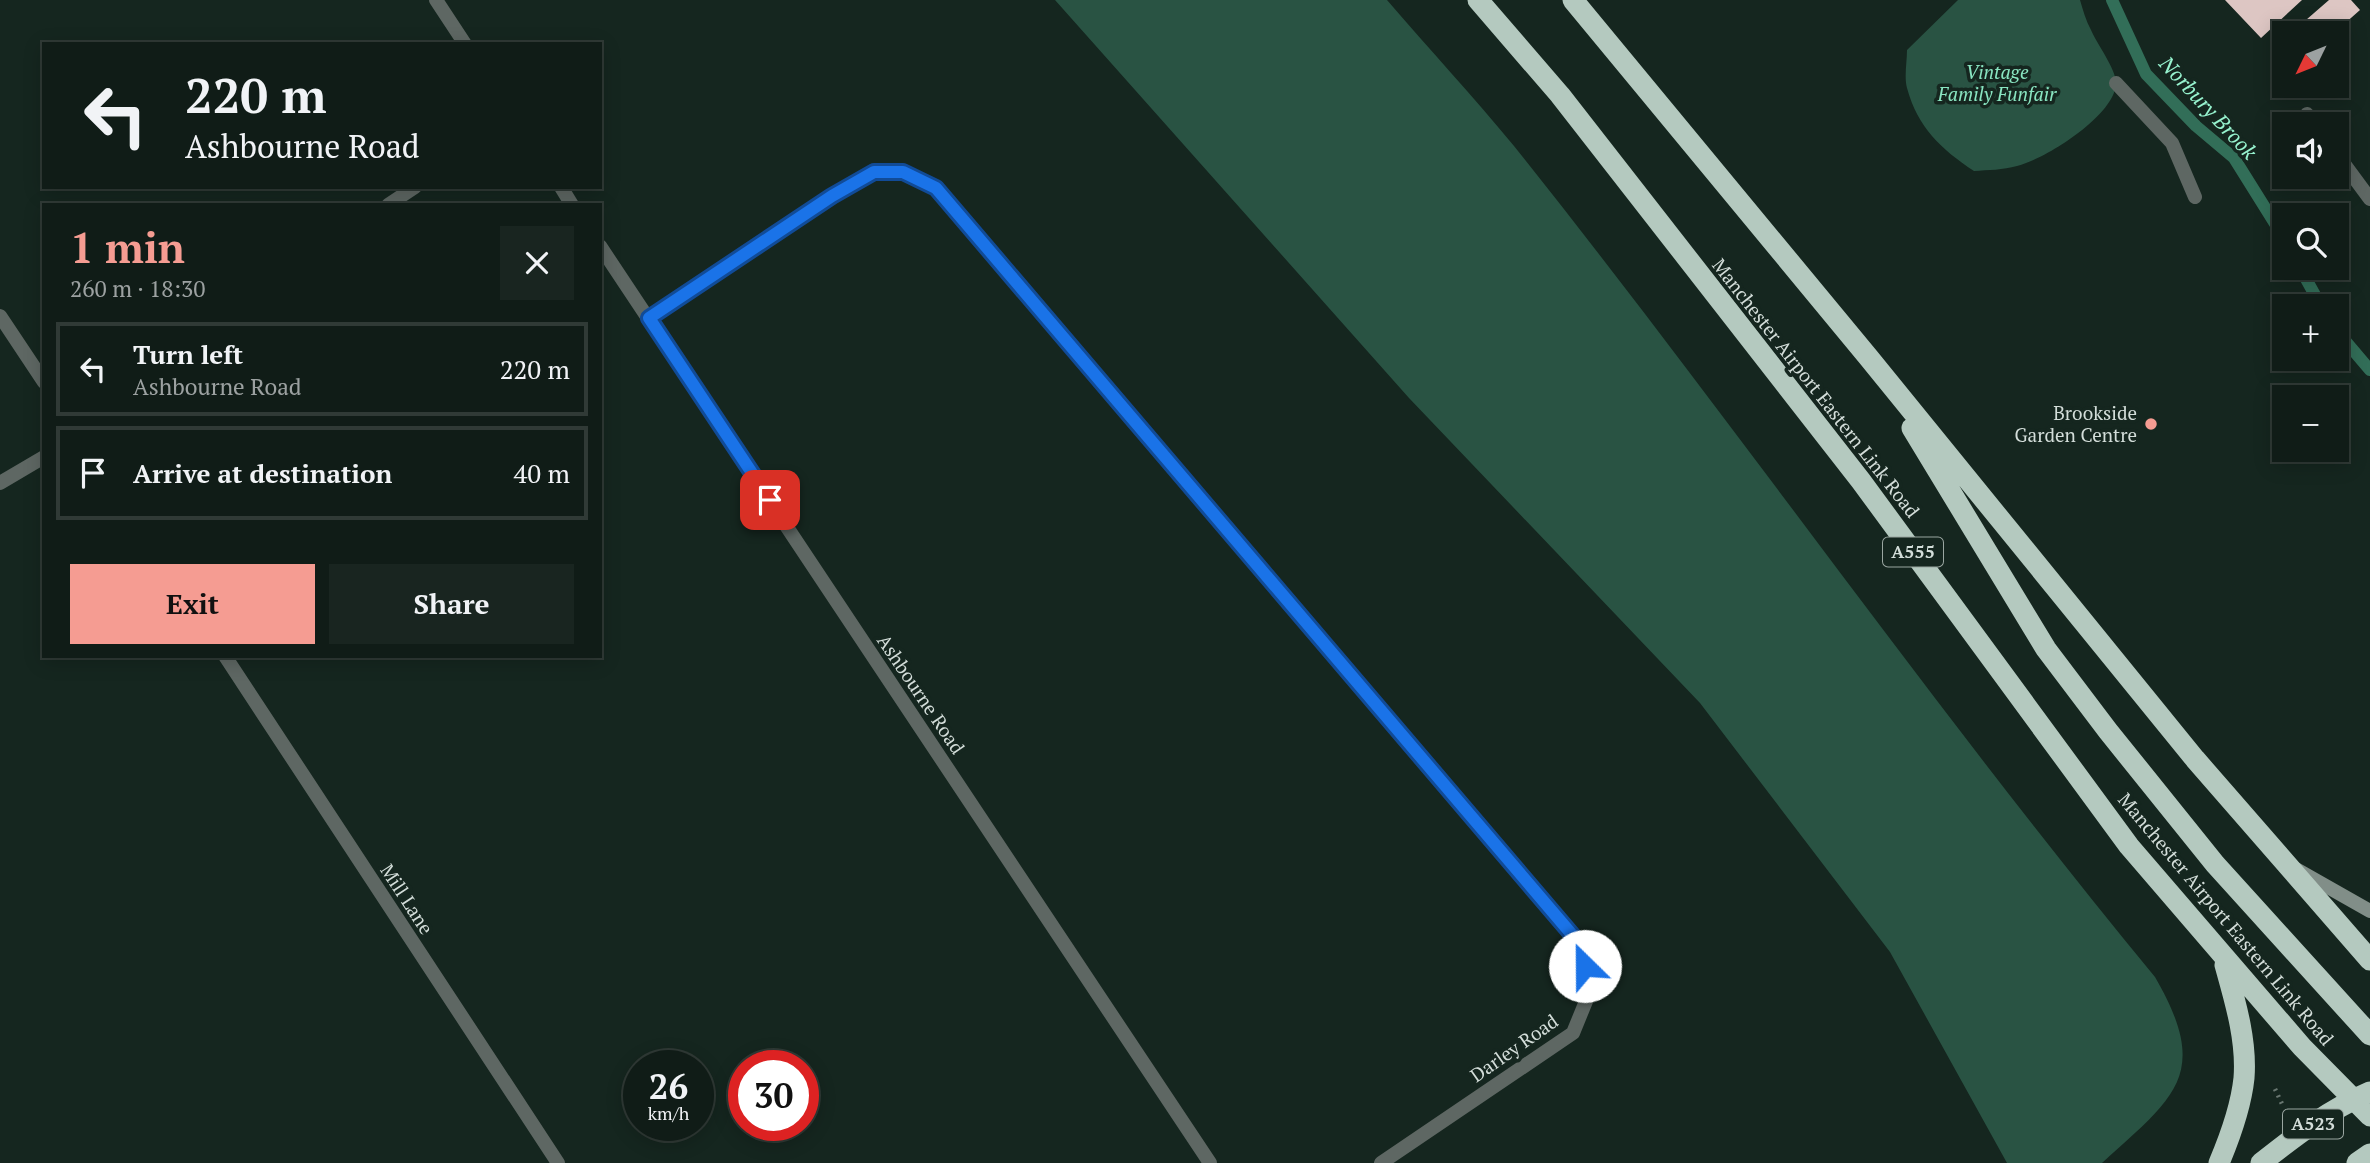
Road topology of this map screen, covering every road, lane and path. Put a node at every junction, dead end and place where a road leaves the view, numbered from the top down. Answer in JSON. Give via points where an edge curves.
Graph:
{"nodes":[{"id":1,"x":436,"y":0,"type":"edge"},
{"id":2,"x":1478,"y":0,"type":"edge"},
{"id":3,"x":1573,"y":0,"type":"edge"},
{"id":4,"x":464,"y":42,"type":"edge"},
{"id":5,"x":2116,"y":83,"type":"dead end"},
{"id":6,"x":2349,"y":170,"type":"edge"},
{"id":7,"x":412,"y":189,"type":"edge"},
{"id":8,"x":2195,"y":197,"type":"dead end"},
{"id":9,"x":2370,"y":198,"type":"edge"},
{"id":10,"x":391,"y":203,"type":"edge"},
{"id":11,"x":602,"y":249,"type":"edge"},
{"id":12,"x":0,"y":316,"type":"edge"},
{"id":13,"x":649,"y":318,"type":"junction"},
{"id":14,"x":1869,"y":358,"type":"junction"},
{"id":15,"x":42,"y":379,"type":"edge"},
{"id":16,"x":42,"y":458,"type":"edge"},
{"id":17,"x":0,"y":483,"type":"edge"},
{"id":18,"x":226,"y":658,"type":"edge"},
{"id":19,"x":2280,"y":860,"type":"junction"},
{"id":20,"x":2370,"y":911,"type":"edge"},
{"id":21,"x":2222,"y":956,"type":"junction"},
{"id":22,"x":2370,"y":960,"type":"edge"},
{"id":23,"x":2370,"y":1035,"type":"edge"},
{"id":24,"x":2362,"y":1096,"type":"edge"},
{"id":25,"x":2370,"y":1116,"type":"edge"},
{"id":26,"x":2370,"y":1154,"type":"edge"},
{"id":27,"x":558,"y":1163,"type":"edge"},
{"id":28,"x":1210,"y":1163,"type":"edge"},
{"id":29,"x":1381,"y":1163,"type":"edge"},
{"id":30,"x":2219,"y":1163,"type":"edge"},
{"id":31,"x":2261,"y":1163,"type":"edge"},
{"id":32,"x":2357,"y":1163,"type":"edge"}],
"edges":[{"from":1,"to":4,"type":"street"},
{"from":2,"to":21,"type":"highway","name":"Manchester Airport Eastern Link Road","number":"A555","via":[[1560,95],[1853,470],[2129,846]]},
{"from":3,"to":14,"type":"highway"},
{"from":5,"to":8,"type":"street","via":[[2172,143]]},
{"from":6,"to":9,"type":"street"},
{"from":7,"to":10,"type":"street"},
{"from":11,"to":13,"type":"street","name":"Ashbourne Road"},
{"from":12,"to":15,"type":"street"},
{"from":13,"to":28,"type":"street","name":"Ashbourne Road"},
{"from":13,"to":29,"type":"street","name":"Darley Road","via":[[874,172],[903,172],[936,188],[1580,944],[1591,989],[1573,1033]]},
{"from":14,"to":19,"type":"highway"},
{"from":14,"to":23,"type":"highway","via":[[2046,649],[2215,864]]},
{"from":16,"to":17,"type":"street"},
{"from":18,"to":27,"type":"street","name":"Mill Lane"},
{"from":19,"to":20,"type":"main road"},
{"from":19,"to":22,"type":"highway"},
{"from":21,"to":24,"type":"highway","name":"Manchester Airport Eastern Link Road","number":"A555","via":[[2302,1047]]},
{"from":21,"to":30,"type":"highway","via":[[2237,1008],[2244,1078]]},
{"from":24,"to":25,"type":"highway","number":"A555"},
{"from":24,"to":31,"type":"highway","number":"A523","via":[[2303,1130]]},
{"from":26,"to":32,"type":"highway"}]}
